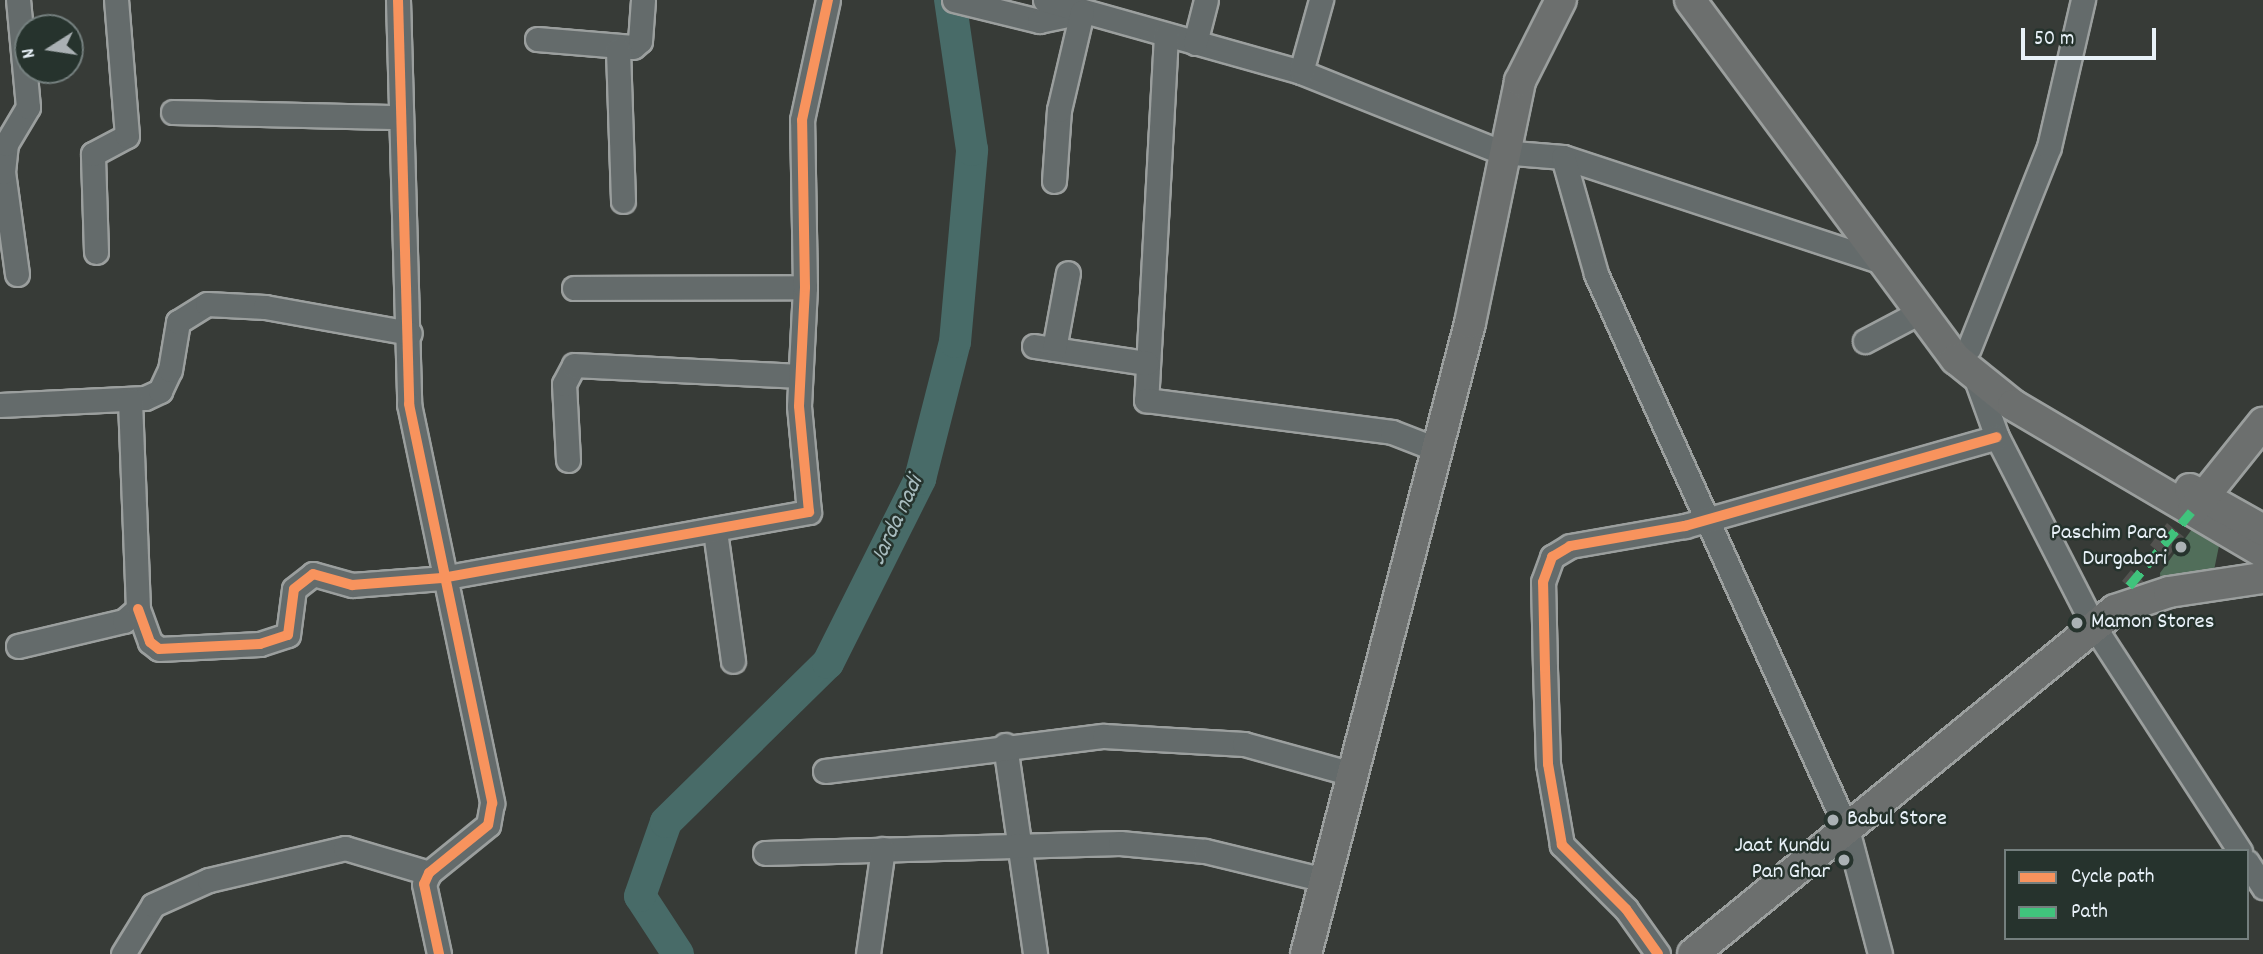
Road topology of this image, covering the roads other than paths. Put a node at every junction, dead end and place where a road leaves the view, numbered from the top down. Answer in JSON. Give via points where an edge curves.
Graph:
{"nodes":[{"id":1,"x":18,"y":0,"type":"edge"},
{"id":2,"x":116,"y":0,"type":"edge"},
{"id":3,"x":398,"y":0,"type":"edge"},
{"id":4,"x":643,"y":0,"type":"edge"},
{"id":5,"x":828,"y":0,"type":"edge"},
{"id":6,"x":954,"y":0,"type":"edge"},
{"id":7,"x":1206,"y":0,"type":"edge"},
{"id":8,"x":1321,"y":0,"type":"edge"},
{"id":9,"x":1561,"y":0,"type":"edge"},
{"id":10,"x":1690,"y":0,"type":"edge"},
{"id":11,"x":1716,"y":0,"type":"edge"},
{"id":12,"x":2083,"y":0,"type":"edge"},
{"id":13,"x":1051,"y":2,"type":"edge"},
{"id":14,"x":1082,"y":12,"type":"junction"},
{"id":15,"x":1166,"y":35,"type":"junction"},
{"id":16,"x":537,"y":39,"type":"dead end"},
{"id":17,"x":1195,"y":43,"type":"junction"},
{"id":18,"x":618,"y":50,"type":"junction"},
{"id":19,"x":1301,"y":72,"type":"junction"},
{"id":20,"x":173,"y":112,"type":"dead end"},
{"id":21,"x":401,"y":117,"type":"junction"},
{"id":22,"x":1502,"y":152,"type":"junction"},
{"id":23,"x":1563,"y":158,"type":"junction"},
{"id":24,"x":1054,"y":181,"type":"dead end"},
{"id":25,"x":623,"y":201,"type":"dead end"},
{"id":26,"x":96,"y":252,"type":"dead end"},
{"id":27,"x":1881,"y":261,"type":"junction"},
{"id":28,"x":1068,"y":273,"type":"dead end"},
{"id":29,"x":17,"y":274,"type":"dead end"},
{"id":30,"x":806,"y":287,"type":"junction"},
{"id":31,"x":573,"y":288,"type":"dead end"},
{"id":32,"x":1918,"y":313,"type":"junction"},
{"id":33,"x":410,"y":333,"type":"junction"},
{"id":34,"x":1865,"y":341,"type":"dead end"},
{"id":35,"x":1972,"y":362,"type":"junction"},
{"id":36,"x":1147,"y":363,"type":"junction"},
{"id":37,"x":800,"y":376,"type":"junction"},
{"id":38,"x":130,"y":400,"type":"junction"},
{"id":39,"x":0,"y":405,"type":"edge"},
{"id":40,"x":2262,"y":421,"type":"edge"},
{"id":41,"x":1997,"y":437,"type":"junction"},
{"id":42,"x":1436,"y":449,"type":"junction"},
{"id":43,"x":568,"y":460,"type":"dead end"},
{"id":44,"x":2197,"y":504,"type":"junction"},
{"id":45,"x":1702,"y":518,"type":"junction"},
{"id":46,"x":2263,"y":530,"type":"edge"},
{"id":47,"x":715,"y":531,"type":"junction"},
{"id":48,"x":2263,"y":552,"type":"edge"},
{"id":49,"x":442,"y":578,"type":"junction"},
{"id":50,"x":2263,"y":578,"type":"edge"},
{"id":51,"x":138,"y":609,"type":"junction"},
{"id":52,"x":2093,"y":625,"type":"junction"},
{"id":53,"x":18,"y":646,"type":"dead end"},
{"id":54,"x":733,"y":661,"type":"dead end"},
{"id":55,"x":1005,"y":746,"type":"junction"},
{"id":56,"x":825,"y":771,"type":"dead end"},
{"id":57,"x":1352,"y":774,"type":"junction"},
{"id":58,"x":1847,"y":829,"type":"junction"},
{"id":59,"x":1020,"y":845,"type":"junction"},
{"id":60,"x":883,"y":849,"type":"junction"},
{"id":61,"x":2239,"y":849,"type":"edge"},
{"id":62,"x":765,"y":852,"type":"dead end"},
{"id":63,"x":2249,"y":865,"type":"edge"},
{"id":64,"x":429,"y":873,"type":"junction"},
{"id":65,"x":1325,"y":880,"type":"junction"},
{"id":66,"x":2263,"y":887,"type":"edge"},
{"id":67,"x":123,"y":954,"type":"edge"},
{"id":68,"x":439,"y":954,"type":"edge"},
{"id":69,"x":868,"y":954,"type":"edge"},
{"id":70,"x":1035,"y":954,"type":"edge"},
{"id":71,"x":1306,"y":954,"type":"edge"},
{"id":72,"x":1658,"y":954,"type":"edge"},
{"id":73,"x":1693,"y":954,"type":"edge"},
{"id":74,"x":1880,"y":954,"type":"edge"}],
"edges":[{"from":1,"to":29,"type":"street","via":[[28,107],[5,144],[3,172]]},
{"from":2,"to":26,"type":"street","via":[[127,136],[93,154]]},
{"from":3,"to":21,"type":"street"},
{"from":4,"to":18,"type":"street","via":[[640,41]]},
{"from":5,"to":30,"type":"street","via":[[802,120]]},
{"from":6,"to":14,"type":"street","via":[[1017,18],[1048,21]]},
{"from":7,"to":17,"type":"street"},
{"from":8,"to":19,"type":"street"},
{"from":9,"to":22,"type":"main road","via":[[1520,81]]},
{"from":10,"to":27,"type":"main road"},
{"from":11,"to":35,"type":"main road"},
{"from":12,"to":35,"type":"street","via":[[2049,147]]},
{"from":13,"to":14,"type":"street"},
{"from":14,"to":15,"type":"street"},
{"from":14,"to":24,"type":"street","via":[[1059,110]]},
{"from":15,"to":17,"type":"street"},
{"from":15,"to":36,"type":"street"},
{"from":16,"to":18,"type":"street"},
{"from":17,"to":19,"type":"street"},
{"from":18,"to":25,"type":"street"},
{"from":19,"to":22,"type":"street"},
{"from":20,"to":21,"type":"street"},
{"from":21,"to":33,"type":"street"},
{"from":22,"to":23,"type":"street"},
{"from":22,"to":42,"type":"main road","via":[[1470,323]]},
{"from":23,"to":27,"type":"street"},
{"from":23,"to":45,"type":"street","via":[[1578,229]]},
{"from":27,"to":32,"type":"main road"},
{"from":28,"to":36,"type":"street","via":[[1044,347]]},
{"from":30,"to":31,"type":"street"},
{"from":30,"to":37,"type":"street"},
{"from":32,"to":34,"type":"street"},
{"from":32,"to":35,"type":"main road"},
{"from":33,"to":38,"type":"street","via":[[265,307],[206,304],[178,322],[160,391]]},
{"from":33,"to":49,"type":"street","via":[[413,439]]},
{"from":35,"to":41,"type":"street"},
{"from":35,"to":44,"type":"main road"},
{"from":36,"to":42,"type":"street","via":[[1146,400],[1392,432]]},
{"from":37,"to":43,"type":"street","via":[[574,365],[564,384]]},
{"from":37,"to":47,"type":"street","via":[[809,512]]},
{"from":38,"to":39,"type":"street"},
{"from":38,"to":51,"type":"street"},
{"from":40,"to":44,"type":"main road"},
{"from":41,"to":45,"type":"street"},
{"from":41,"to":52,"type":"street"},
{"from":42,"to":57,"type":"main road"},
{"from":44,"to":46,"type":"main road"},
{"from":44,"to":48,"type":"main road"},
{"from":45,"to":58,"type":"street"},
{"from":45,"to":72,"type":"street","via":[[1557,551],[1543,582],[1548,764],[1562,845],[1626,909]]},
{"from":47,"to":49,"type":"street"},
{"from":47,"to":54,"type":"street"},
{"from":49,"to":51,"type":"street","via":[[352,585],[313,573],[294,589],[288,635],[260,644],[159,649],[150,642]]},
{"from":49,"to":64,"type":"street","via":[[491,816],[458,855]]},
{"from":50,"to":52,"type":"main road","via":[[2159,594]]},
{"from":51,"to":53,"type":"street","via":[[124,621]]},
{"from":52,"to":58,"type":"main road"},
{"from":52,"to":61,"type":"street"},
{"from":55,"to":56,"type":"street"},
{"from":55,"to":57,"type":"street","via":[[1179,736],[1244,744]]},
{"from":55,"to":59,"type":"street"},
{"from":57,"to":65,"type":"main road"},
{"from":58,"to":73,"type":"main road"},
{"from":58,"to":74,"type":"street"},
{"from":59,"to":60,"type":"street"},
{"from":59,"to":65,"type":"street","via":[[1165,846]]},
{"from":59,"to":70,"type":"street"},
{"from":60,"to":62,"type":"street"},
{"from":60,"to":69,"type":"street"},
{"from":63,"to":66,"type":"street"},
{"from":64,"to":67,"type":"street","via":[[345,848],[209,880],[153,905]]},
{"from":64,"to":68,"type":"street","via":[[425,899]]},
{"from":65,"to":71,"type":"main road"}]}
